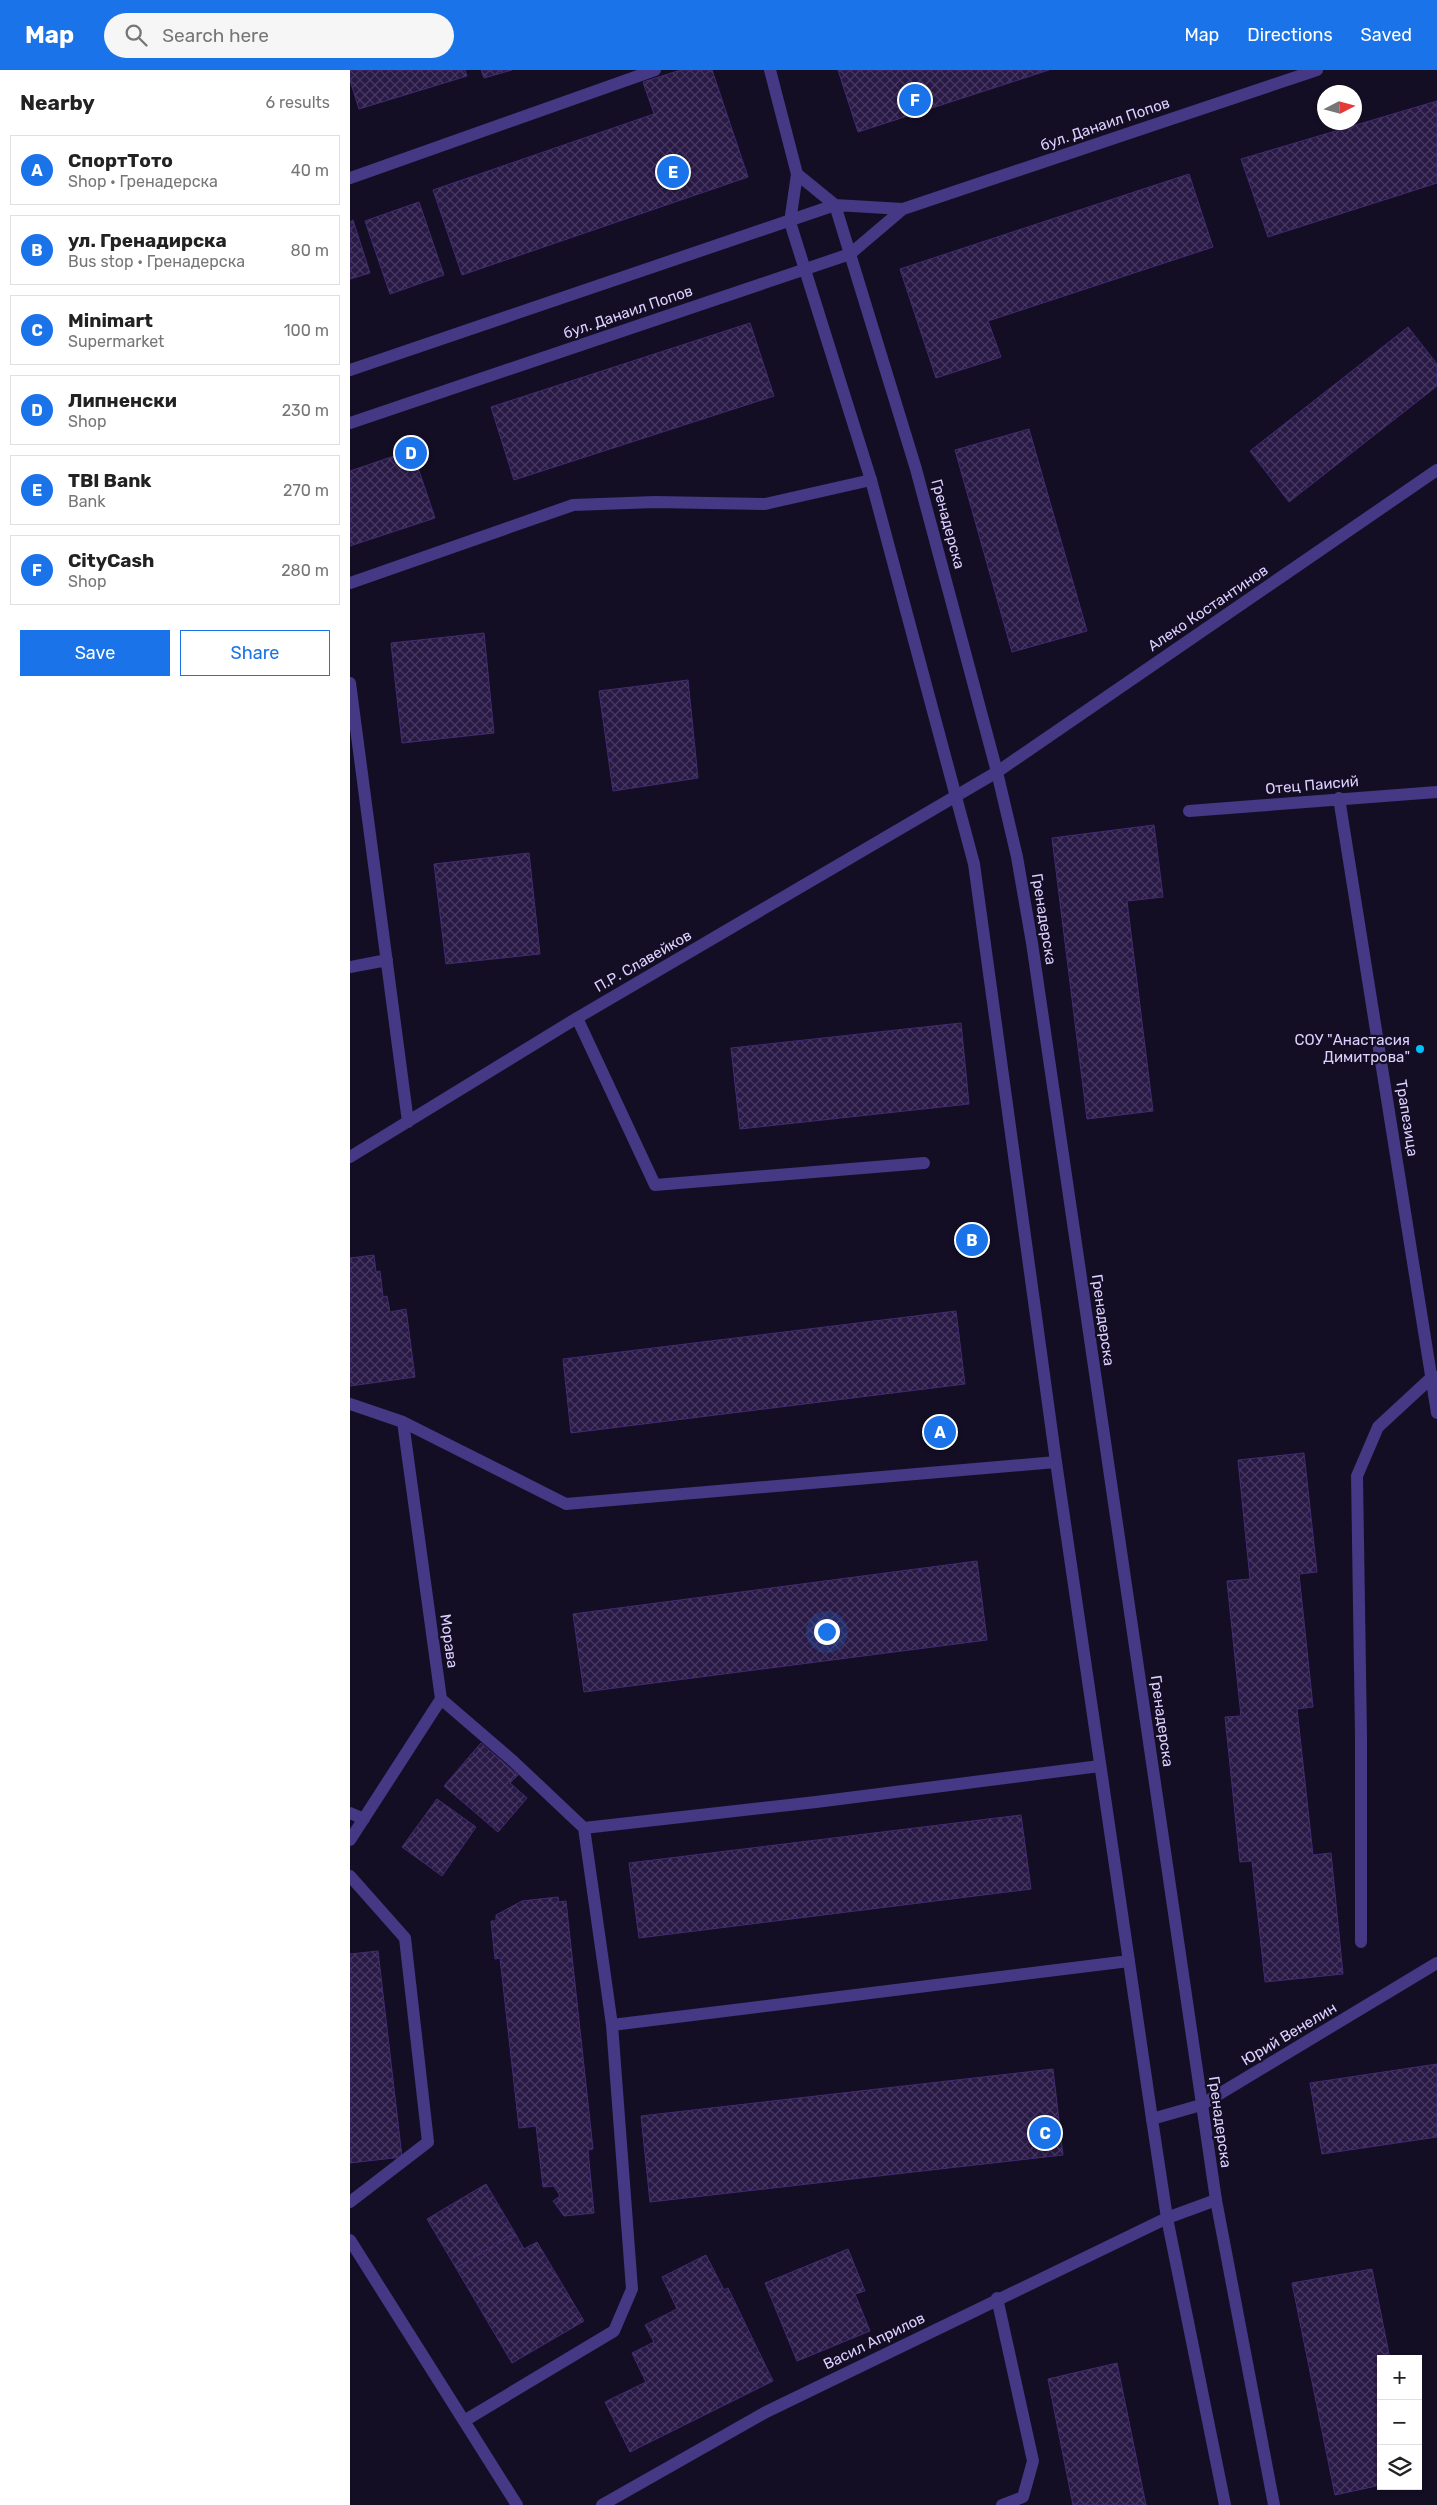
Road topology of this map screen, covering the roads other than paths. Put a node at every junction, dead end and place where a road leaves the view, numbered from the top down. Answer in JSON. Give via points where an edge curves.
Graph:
{"nodes":[{"id":1,"x":655,"y":70,"type":"edge"},
{"id":2,"x":770,"y":70,"type":"edge"},
{"id":3,"x":1316,"y":70,"type":"edge"},
{"id":4,"x":797,"y":174,"type":"junction"},
{"id":5,"x":350,"y":178,"type":"edge"},
{"id":6,"x":835,"y":205,"type":"junction"},
{"id":7,"x":903,"y":209,"type":"junction"},
{"id":8,"x":790,"y":222,"type":"junction"},
{"id":9,"x":850,"y":254,"type":"junction"},
{"id":10,"x":804,"y":269,"type":"junction"},
{"id":11,"x":350,"y":370,"type":"edge"},
{"id":12,"x":350,"y":423,"type":"edge"},
{"id":13,"x":1437,"y":470,"type":"edge"},
{"id":14,"x":871,"y":480,"type":"junction"},
{"id":15,"x":350,"y":583,"type":"edge"},
{"id":16,"x":350,"y":683,"type":"edge"},
{"id":17,"x":997,"y":772,"type":"junction"},
{"id":18,"x":1437,"y":792,"type":"edge"},
{"id":19,"x":1340,"y":798,"type":"junction"},
{"id":20,"x":955,"y":799,"type":"junction"},
{"id":21,"x":1189,"y":811,"type":"dead end"},
{"id":22,"x":387,"y":960,"type":"junction"},
{"id":23,"x":350,"y":967,"type":"edge"},
{"id":24,"x":577,"y":1018,"type":"junction"},
{"id":25,"x":408,"y":1122,"type":"junction"},
{"id":26,"x":350,"y":1157,"type":"edge"},
{"id":27,"x":924,"y":1163,"type":"dead end"},
{"id":28,"x":1434,"y":1378,"type":"edge"},
{"id":29,"x":350,"y":1404,"type":"edge"},
{"id":30,"x":1437,"y":1413,"type":"edge"},
{"id":31,"x":402,"y":1422,"type":"junction"},
{"id":32,"x":1056,"y":1462,"type":"junction"},
{"id":33,"x":441,"y":1699,"type":"junction"},
{"id":34,"x":1100,"y":1766,"type":"junction"},
{"id":35,"x":350,"y":1813,"type":"edge"},
{"id":36,"x":364,"y":1819,"type":"junction"},
{"id":37,"x":584,"y":1828,"type":"junction"},
{"id":38,"x":350,"y":1840,"type":"edge"},
{"id":39,"x":350,"y":1876,"type":"edge"},
{"id":40,"x":1361,"y":1942,"type":"dead end"},
{"id":41,"x":1129,"y":1961,"type":"junction"},
{"id":42,"x":1437,"y":1963,"type":"edge"},
{"id":43,"x":612,"y":2025,"type":"junction"},
{"id":44,"x":1201,"y":2105,"type":"junction"},
{"id":45,"x":1152,"y":2119,"type":"junction"},
{"id":46,"x":1216,"y":2200,"type":"junction"},
{"id":47,"x":350,"y":2202,"type":"edge"},
{"id":48,"x":1167,"y":2218,"type":"junction"},
{"id":49,"x":350,"y":2240,"type":"edge"},
{"id":50,"x":997,"y":2298,"type":"junction"},
{"id":51,"x":464,"y":2420,"type":"junction"},
{"id":52,"x":517,"y":2505,"type":"edge"},
{"id":53,"x":602,"y":2505,"type":"edge"},
{"id":54,"x":1002,"y":2505,"type":"edge"},
{"id":55,"x":1225,"y":2505,"type":"edge"},
{"id":56,"x":1274,"y":2505,"type":"edge"}],
"edges":[{"from":1,"to":5,"type":"street"},
{"from":2,"to":4,"type":"street"},
{"from":3,"to":7,"type":"street","name":"бул. Данаил Попов"},
{"from":4,"to":6,"type":"street"},
{"from":4,"to":8,"type":"street"},
{"from":6,"to":7,"type":"street","name":"бул. Данаил Попов"},
{"from":6,"to":8,"type":"street","name":"бул. Данаил Попов"},
{"from":6,"to":9,"type":"street","name":"Гренадерска"},
{"from":7,"to":9,"type":"street","name":"бул. Данаил Попов"},
{"from":8,"to":10,"type":"street"},
{"from":8,"to":11,"type":"street","name":"бул. Данаил Попов"},
{"from":9,"to":10,"type":"street","name":"бул. Данаил Попов"},
{"from":9,"to":17,"type":"street","name":"Гренадерска","via":[[916,469]]},
{"from":10,"to":12,"type":"street","name":"бул. Данаил Попов"},
{"from":10,"to":14,"type":"street"},
{"from":13,"to":17,"type":"street","name":"Алеко Костантинов"},
{"from":14,"to":15,"type":"street","via":[[765,504],[655,502],[573,505]]},
{"from":14,"to":20,"type":"street"},
{"from":16,"to":22,"type":"street"},
{"from":17,"to":20,"type":"street","name":"Алеко Костантинов"},
{"from":17,"to":44,"type":"street","name":"Гренадерска","via":[[1032,943]]},
{"from":18,"to":19,"type":"street","name":"Отец Паисий"},
{"from":19,"to":21,"type":"street","name":"Отец Паисий"},
{"from":19,"to":28,"type":"street","name":"Трапезица"},
{"from":20,"to":24,"type":"street","name":"П.Р. Славейков"},
{"from":20,"to":32,"type":"street","via":[[974,864]]},
{"from":22,"to":23,"type":"street"},
{"from":22,"to":25,"type":"street"},
{"from":24,"to":25,"type":"street","name":"П.Р. Славейков"},
{"from":24,"to":27,"type":"street","via":[[655,1185]]},
{"from":25,"to":26,"type":"street","name":"П.Р. Славейков"},
{"from":28,"to":30,"type":"street","name":"Трапезица"},
{"from":28,"to":40,"type":"street","via":[[1378,1427],[1357,1476]]},
{"from":29,"to":31,"type":"street"},
{"from":31,"to":32,"type":"street","via":[[566,1504]]},
{"from":31,"to":33,"type":"street","name":"Морава"},
{"from":32,"to":34,"type":"street"},
{"from":33,"to":36,"type":"street"},
{"from":33,"to":37,"type":"street"},
{"from":34,"to":37,"type":"street"},
{"from":34,"to":41,"type":"street"},
{"from":35,"to":36,"type":"street"},
{"from":36,"to":38,"type":"street"},
{"from":37,"to":43,"type":"street"},
{"from":39,"to":47,"type":"street","via":[[405,1938],[428,2142]]},
{"from":41,"to":43,"type":"street"},
{"from":41,"to":45,"type":"street"},
{"from":42,"to":44,"type":"street","name":"Юрий Венелин"},
{"from":43,"to":51,"type":"street","via":[[632,2289],[614,2331]]},
{"from":44,"to":45,"type":"street","name":"Юрий Венелин"},
{"from":44,"to":46,"type":"street","name":"Гренадерска"},
{"from":45,"to":48,"type":"street"},
{"from":46,"to":48,"type":"street","name":"Васил Априлов"},
{"from":46,"to":56,"type":"street","name":"Гренадерска"},
{"from":48,"to":50,"type":"street","name":"Васил Априлов"},
{"from":48,"to":55,"type":"street"},
{"from":49,"to":51,"type":"street"},
{"from":50,"to":53,"type":"street","name":"Васил Априлов","via":[[766,2412]]},
{"from":50,"to":54,"type":"street","via":[[1033,2460],[1023,2497]]},
{"from":51,"to":52,"type":"street"}]}
